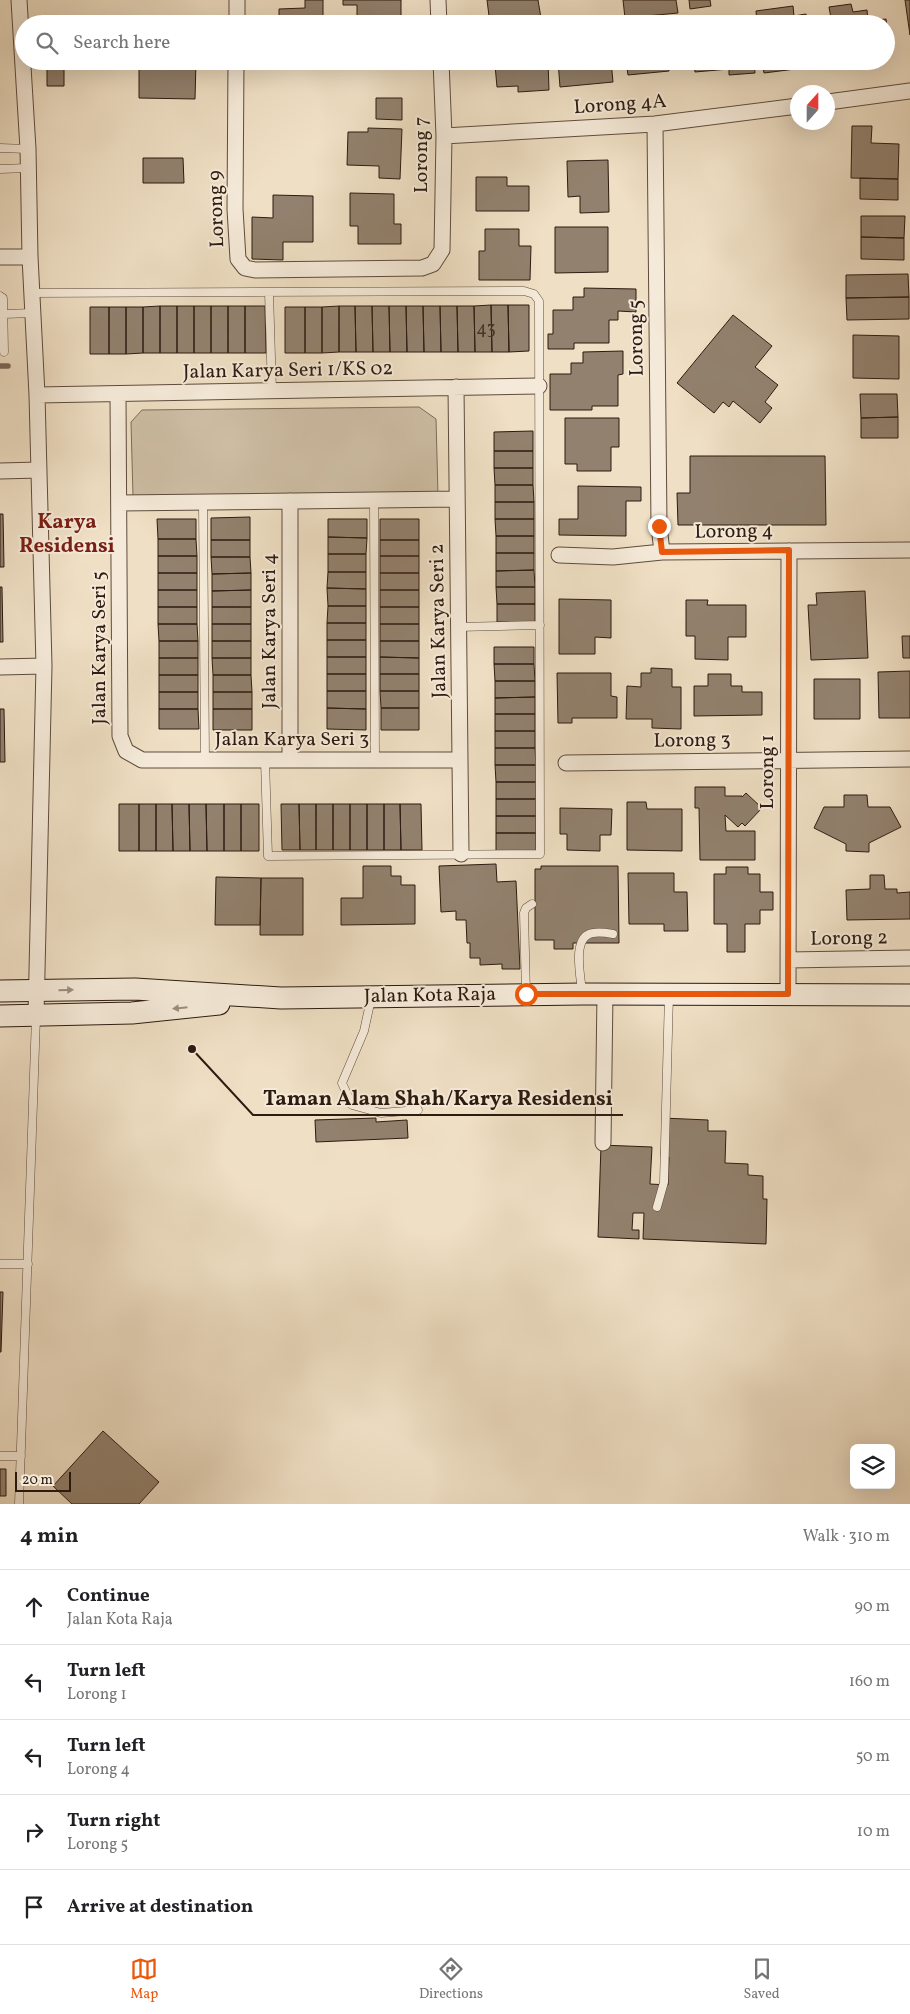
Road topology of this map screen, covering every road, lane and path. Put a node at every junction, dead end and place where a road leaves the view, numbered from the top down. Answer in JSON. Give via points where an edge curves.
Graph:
{"nodes":[{"id":1,"x":19,"y":0,"type":"edge"},
{"id":2,"x":237,"y":0,"type":"edge"},
{"id":3,"x":438,"y":0,"type":"edge"},
{"id":4,"x":20,"y":15,"type":"edge"},
{"id":5,"x":237,"y":15,"type":"edge"},
{"id":6,"x":439,"y":15,"type":"edge"},
{"id":7,"x":23,"y":70,"type":"edge"},
{"id":8,"x":236,"y":70,"type":"edge"},
{"id":9,"x":440,"y":70,"type":"edge"},
{"id":10,"x":910,"y":91,"type":"edge"},
{"id":11,"x":835,"y":101,"type":"edge"},
{"id":12,"x":790,"y":107,"type":"edge"},
{"id":13,"x":655,"y":124,"type":"junction"},
{"id":14,"x":444,"y":136,"type":"junction"},
{"id":15,"x":0,"y":148,"type":"edge"},
{"id":16,"x":28,"y":148,"type":"junction"},
{"id":17,"x":28,"y":168,"type":"junction"},
{"id":18,"x":0,"y":169,"type":"edge"},
{"id":19,"x":442,"y":250,"type":"joint"},
{"id":20,"x":30,"y":256,"type":"junction"},
{"id":21,"x":0,"y":257,"type":"edge"},
{"id":22,"x":269,"y":292,"type":"junction"},
{"id":23,"x":32,"y":293,"type":"junction"},
{"id":24,"x":0,"y":296,"type":"edge"},
{"id":25,"x":32,"y":313,"type":"junction"},
{"id":26,"x":4,"y":314,"type":"junction"},
{"id":27,"x":4,"y":352,"type":"dead end"},
{"id":28,"x":539,"y":386,"type":"junction"},
{"id":29,"x":456,"y":388,"type":"junction"},
{"id":30,"x":272,"y":391,"type":"junction"},
{"id":31,"x":118,"y":394,"type":"junction"},
{"id":32,"x":37,"y":395,"type":"junction"},
{"id":33,"x":39,"y":470,"type":"junction"},
{"id":34,"x":0,"y":471,"type":"edge"},
{"id":35,"x":458,"y":499,"type":"junction"},
{"id":36,"x":374,"y":500,"type":"junction"},
{"id":37,"x":290,"y":501,"type":"junction"},
{"id":38,"x":203,"y":502,"type":"junction"},
{"id":39,"x":119,"y":503,"type":"junction"},
{"id":40,"x":789,"y":550,"type":"junction"},
{"id":41,"x":910,"y":550,"type":"edge"},
{"id":42,"x":662,"y":552,"type":"junction"},
{"id":43,"x":560,"y":555,"type":"dead end"},
{"id":44,"x":540,"y":625,"type":"junction"},
{"id":45,"x":458,"y":627,"type":"junction"},
{"id":46,"x":44,"y":666,"type":"junction"},
{"id":47,"x":0,"y":667,"type":"edge"},
{"id":48,"x":126,"y":751,"type":"joint"},
{"id":49,"x":910,"y":759,"type":"edge"},
{"id":50,"x":205,"y":760,"type":"junction"},
{"id":51,"x":265,"y":760,"type":"junction"},
{"id":52,"x":290,"y":760,"type":"junction"},
{"id":53,"x":375,"y":760,"type":"junction"},
{"id":54,"x":460,"y":760,"type":"junction"},
{"id":55,"x":788,"y":760,"type":"junction"},
{"id":56,"x":566,"y":763,"type":"dead end"},
{"id":57,"x":461,"y":854,"type":"junction"},
{"id":58,"x":532,"y":904,"type":"dead end"},
{"id":59,"x":613,"y":934,"type":"dead end"},
{"id":60,"x":910,"y":958,"type":"edge"},
{"id":61,"x":788,"y":960,"type":"junction"},
{"id":62,"x":0,"y":991,"type":"edge"},
{"id":63,"x":36,"y":991,"type":"junction"},
{"id":64,"x":526,"y":994,"type":"junction"},
{"id":65,"x":583,"y":994,"type":"junction"},
{"id":66,"x":605,"y":994,"type":"junction"},
{"id":67,"x":669,"y":994,"type":"junction"},
{"id":68,"x":788,"y":994,"type":"junction"},
{"id":69,"x":910,"y":995,"type":"edge"},
{"id":70,"x":371,"y":997,"type":"junction"},
{"id":71,"x":281,"y":998,"type":"junction"},
{"id":72,"x":36,"y":1015,"type":"junction"},
{"id":73,"x":0,"y":1016,"type":"edge"},
{"id":74,"x":418,"y":1110,"type":"dead end"},
{"id":75,"x":603,"y":1143,"type":"dead end"},
{"id":76,"x":657,"y":1206,"type":"dead end"},
{"id":77,"x":0,"y":1264,"type":"edge"},
{"id":78,"x":28,"y":1264,"type":"junction"},
{"id":79,"x":0,"y":1456,"type":"edge"},
{"id":80,"x":21,"y":1456,"type":"junction"},
{"id":81,"x":19,"y":1504,"type":"edge"}],
"edges":[{"from":1,"to":4,"type":"street"},
{"from":2,"to":5,"type":"street"},
{"from":3,"to":6,"type":"street"},
{"from":7,"to":16,"type":"street"},
{"from":8,"to":19,"type":"street","name":"Lorong 9","via":[[235,209],[238,259],[245,268],[422,268],[434,264]]},
{"from":9,"to":14,"type":"street","name":"Lorong 7"},
{"from":10,"to":11,"type":"street"},
{"from":12,"to":13,"type":"street","name":"Lorong 4A"},
{"from":13,"to":14,"type":"street","name":"Lorong 4A"},
{"from":13,"to":42,"type":"street","name":"Lorong 5","via":[[659,526]]},
{"from":14,"to":19,"type":"street","name":"Lorong 7"},
{"from":15,"to":16,"type":"lane"},
{"from":16,"to":17,"type":"street"},
{"from":17,"to":18,"type":"lane"},
{"from":17,"to":20,"type":"street"},
{"from":20,"to":21,"type":"street"},
{"from":20,"to":23,"type":"street"},
{"from":22,"to":23,"type":"lane"},
{"from":22,"to":28,"type":"lane","via":[[524,291],[534,294],[539,301]]},
{"from":22,"to":30,"type":"lane"},
{"from":23,"to":25,"type":"street"},
{"from":24,"to":26,"type":"lane"},
{"from":25,"to":26,"type":"lane"},
{"from":25,"to":32,"type":"street"},
{"from":26,"to":27,"type":"lane"},
{"from":28,"to":29,"type":"street","name":"Jalan Karya Seri 1/KS 02"},
{"from":28,"to":44,"type":"lane"},
{"from":29,"to":30,"type":"street","name":"Jalan Karya Seri 1/KS 02"},
{"from":29,"to":35,"type":"street","name":"Jalan Karya Seri 2"},
{"from":30,"to":31,"type":"street","name":"Jalan Karya Seri 1/KS 02"},
{"from":31,"to":32,"type":"street","name":"Jalan Karya Seri 1/KS 02"},
{"from":31,"to":39,"type":"street","name":"Jalan Karya Seri 5"},
{"from":32,"to":33,"type":"street"},
{"from":33,"to":34,"type":"street"},
{"from":33,"to":46,"type":"street"},
{"from":35,"to":36,"type":"street"},
{"from":35,"to":45,"type":"street","name":"Jalan Karya Seri 2"},
{"from":36,"to":37,"type":"street"},
{"from":36,"to":53,"type":"lane"},
{"from":37,"to":38,"type":"street"},
{"from":37,"to":52,"type":"street","name":"Jalan Karya Seri 4"},
{"from":38,"to":39,"type":"street"},
{"from":38,"to":50,"type":"lane"},
{"from":39,"to":48,"type":"street","name":"Jalan Karya Seri 5","via":[[120,736]]},
{"from":40,"to":41,"type":"street","name":"Lorong 4"},
{"from":40,"to":42,"type":"street","name":"Lorong 4"},
{"from":40,"to":55,"type":"street","name":"Lorong 1"},
{"from":42,"to":43,"type":"street","name":"Lorong 4","via":[[613,557]]},
{"from":44,"to":45,"type":"lane"},
{"from":44,"to":57,"type":"lane","via":[[540,854]]},
{"from":45,"to":54,"type":"street","name":"Jalan Karya Seri 2"},
{"from":46,"to":47,"type":"street"},
{"from":46,"to":63,"type":"street"},
{"from":48,"to":50,"type":"street","name":"Jalan Karya Seri 3","via":[[142,760]]},
{"from":49,"to":55,"type":"street","name":"Lorong 3"},
{"from":50,"to":51,"type":"street","name":"Jalan Karya Seri 3"},
{"from":51,"to":52,"type":"street","name":"Jalan Karya Seri 3"},
{"from":51,"to":57,"type":"lane","via":[[268,856]]},
{"from":52,"to":53,"type":"street","name":"Jalan Karya Seri 3"},
{"from":53,"to":54,"type":"street","name":"Jalan Karya Seri 3"},
{"from":54,"to":57,"type":"street","name":"Jalan Karya Seri 2"},
{"from":55,"to":56,"type":"street","name":"Lorong 3"},
{"from":55,"to":61,"type":"street","name":"Lorong 1"},
{"from":58,"to":64,"type":"lane","via":[[524,913]]},
{"from":59,"to":65,"type":"lane","via":[[591,933],[584,938],[578,962]]},
{"from":60,"to":61,"type":"street","name":"Lorong 2"},
{"from":61,"to":68,"type":"street","name":"Lorong 1"},
{"from":62,"to":63,"type":"main road","name":"Jalan Kota Raja"},
{"from":63,"to":71,"type":"main road","name":"Jalan Kota Raja","one_way":true,"via":[[134,989]]},
{"from":63,"to":72,"type":"street"},
{"from":64,"to":65,"type":"main road","name":"Jalan Kota Raja"},
{"from":64,"to":70,"type":"main road","name":"Jalan Kota Raja"},
{"from":65,"to":66,"type":"main road","name":"Jalan Kota Raja"},
{"from":66,"to":67,"type":"main road","name":"Jalan Kota Raja"},
{"from":66,"to":75,"type":"street"},
{"from":67,"to":68,"type":"main road","name":"Jalan Kota Raja"},
{"from":67,"to":76,"type":"lane","via":[[664,1182]]},
{"from":68,"to":69,"type":"main road","name":"Jalan Kota Raja"},
{"from":70,"to":71,"type":"main road","name":"Jalan Kota Raja"},
{"from":70,"to":74,"type":"lane","via":[[364,1031],[342,1083],[352,1105],[381,1113]]},
{"from":71,"to":72,"type":"main road","name":"Jalan Kota Raja","one_way":true,"via":[[132,1013]]},
{"from":72,"to":73,"type":"main road","name":"Jalan Kota Raja"},
{"from":72,"to":78,"type":"lane"},
{"from":77,"to":78,"type":"lane"},
{"from":78,"to":80,"type":"lane"},
{"from":79,"to":80,"type":"lane"},
{"from":80,"to":81,"type":"lane"}]}
